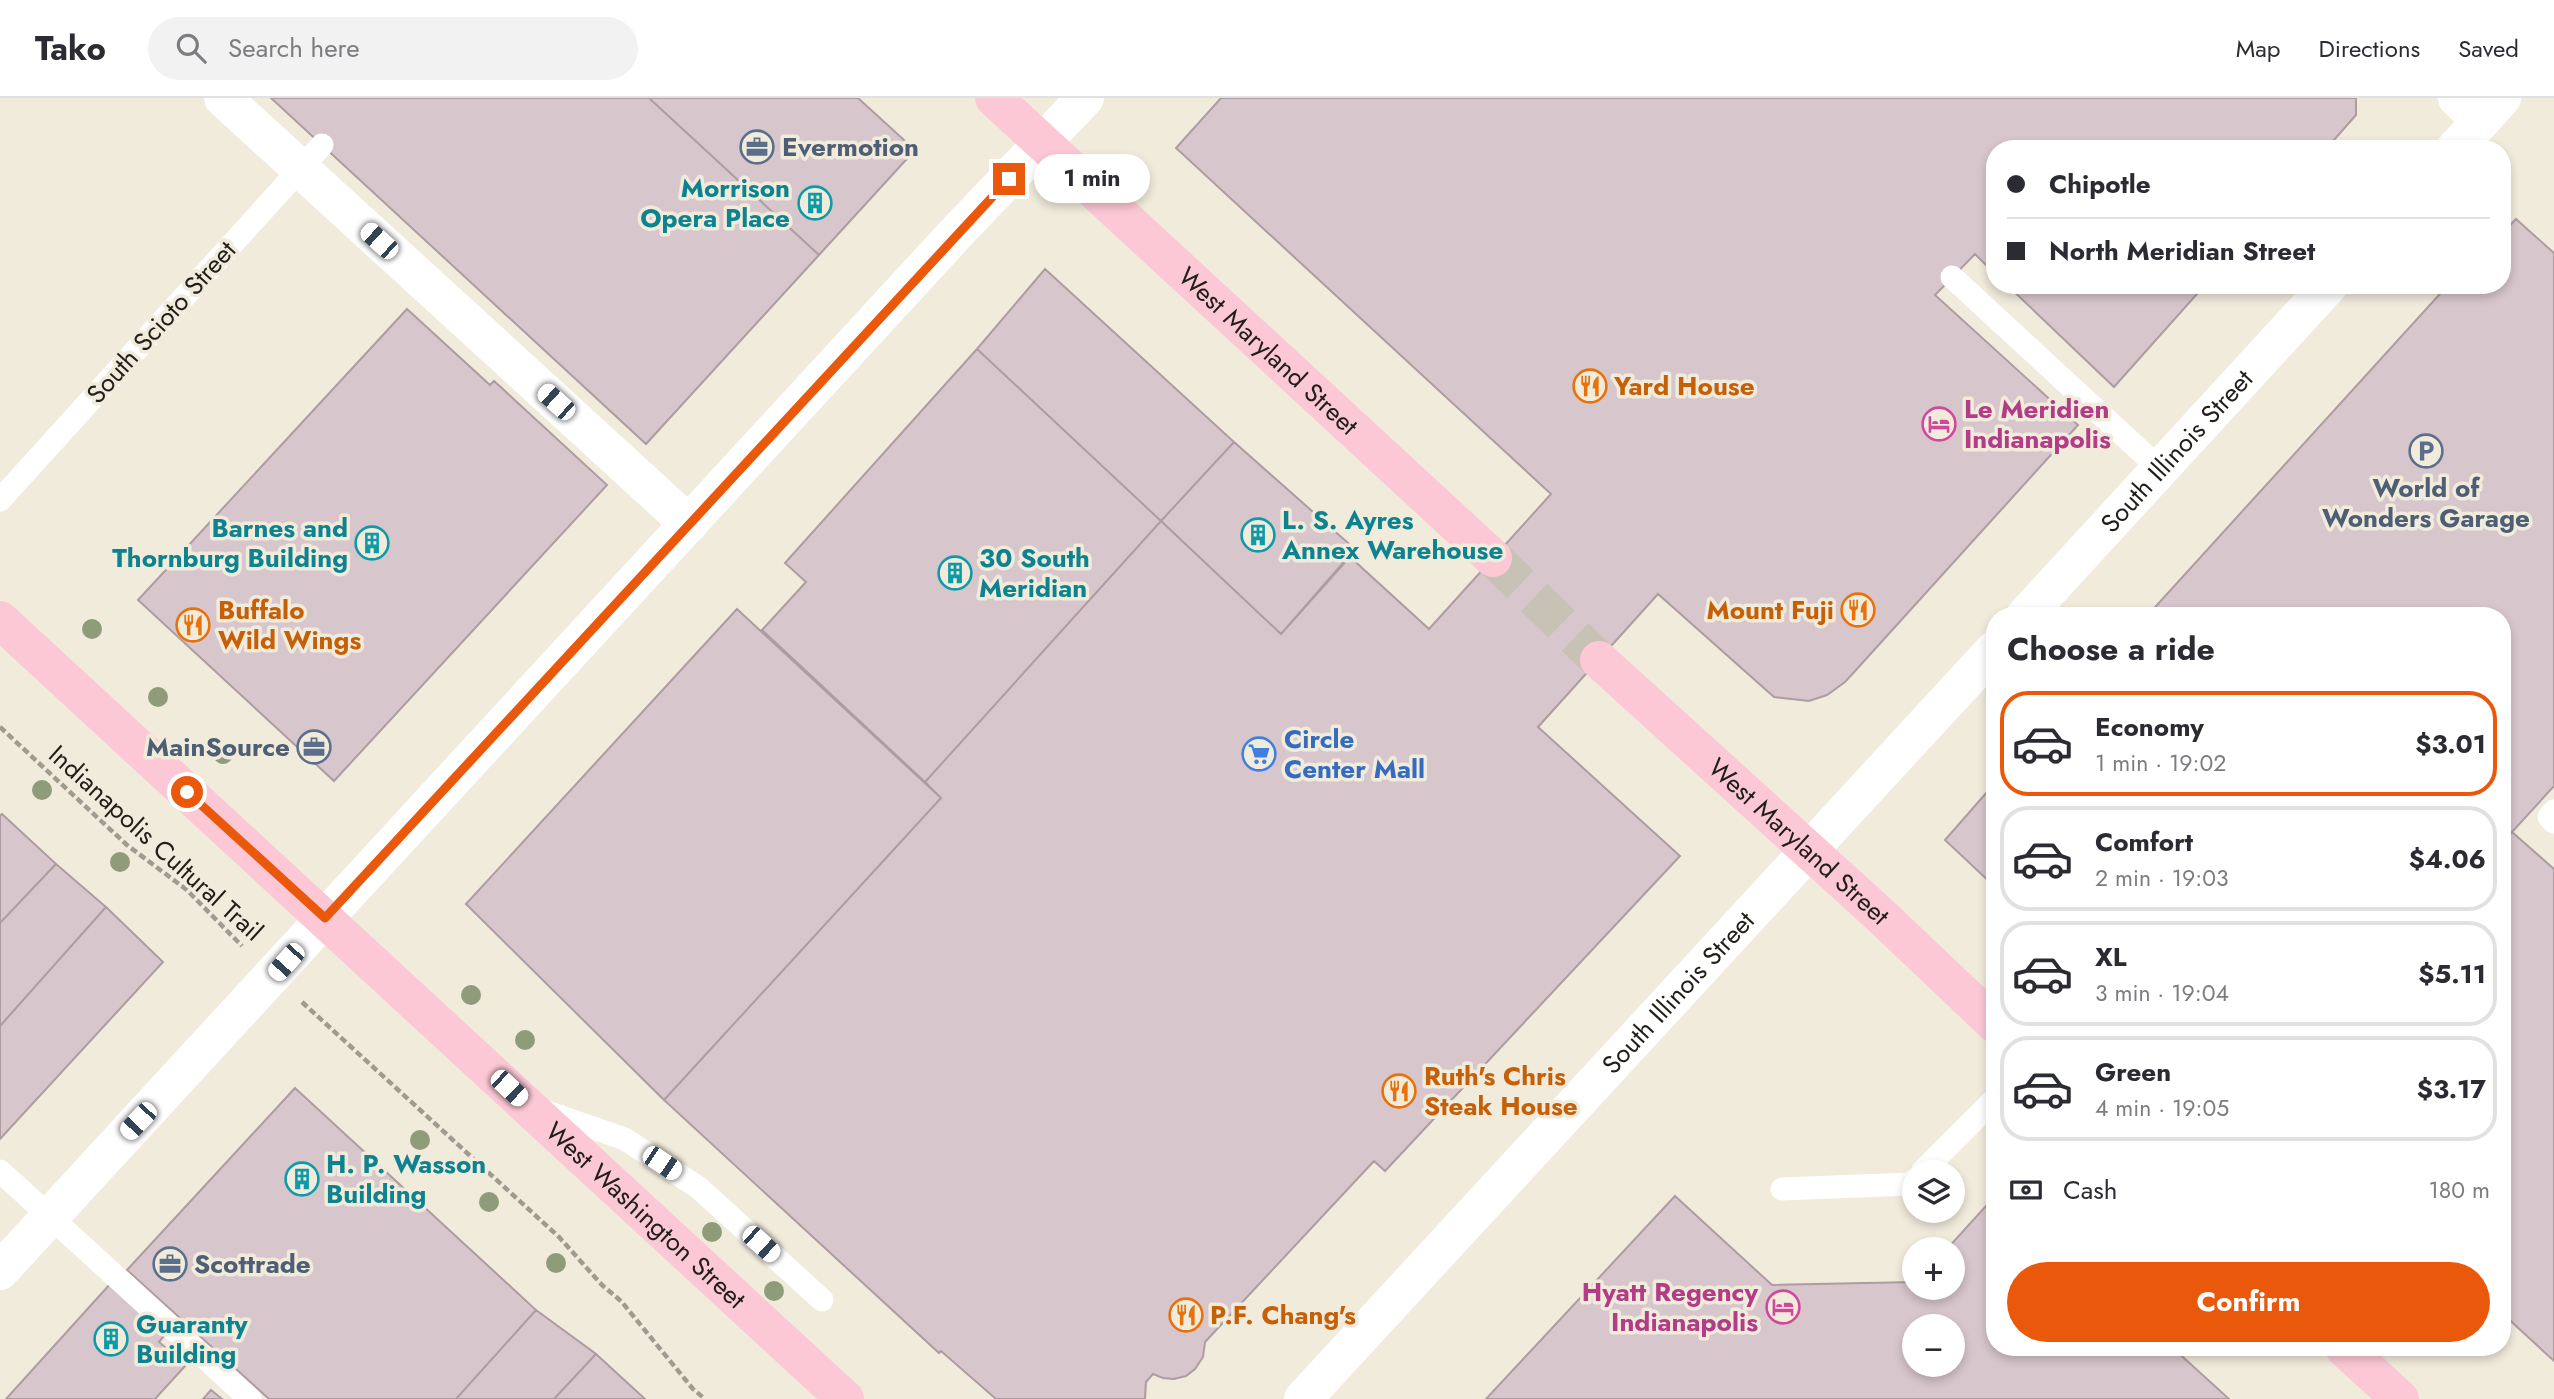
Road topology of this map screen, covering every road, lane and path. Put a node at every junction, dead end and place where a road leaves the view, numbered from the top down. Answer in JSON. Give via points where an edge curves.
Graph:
{"nodes":[{"id":1,"x":223,"y":98,"type":"edge"},
{"id":2,"x":994,"y":98,"type":"edge"},
{"id":3,"x":1085,"y":98,"type":"edge"},
{"id":4,"x":2480,"y":106,"type":"edge"},
{"id":5,"x":2460,"y":140,"type":"edge"},
{"id":6,"x":1043,"y":143,"type":"junction"},
{"id":7,"x":311,"y":157,"type":"junction"},
{"id":8,"x":1952,"y":277,"type":"dead end"},
{"id":9,"x":2321,"y":294,"type":"edge"},
{"id":10,"x":2160,"y":469,"type":"junction"},
{"id":11,"x":0,"y":499,"type":"edge"},
{"id":12,"x":689,"y":524,"type":"junction"},
{"id":13,"x":1493,"y":558,"type":"tunnel mouth"},
{"id":14,"x":2033,"y":607,"type":"edge"},
{"id":15,"x":0,"y":620,"type":"edge"},
{"id":16,"x":1986,"y":659,"type":"edge"},
{"id":17,"x":1599,"y":660,"type":"tunnel mouth"},
{"id":18,"x":0,"y":727,"type":"edge"},
{"id":19,"x":1808,"y":851,"type":"junction"},
{"id":20,"x":325,"y":918,"type":"junction"},
{"id":21,"x":274,"y":975,"type":"junction"},
{"id":22,"x":1986,"y":1015,"type":"edge"},
{"id":23,"x":527,"y":1105,"type":"junction"},
{"id":24,"x":1986,"y":1108,"type":"edge"},
{"id":25,"x":1934,"y":1160,"type":"edge"},
{"id":26,"x":0,"y":1171,"type":"edge"},
{"id":27,"x":1902,"y":1184,"type":"edge"},
{"id":28,"x":1782,"y":1189,"type":"dead end"},
{"id":29,"x":50,"y":1216,"type":"junction"},
{"id":30,"x":0,"y":1271,"type":"edge"},
{"id":31,"x":822,"y":1300,"type":"dead end"},
{"id":32,"x":2353,"y":1356,"type":"edge"},
{"id":33,"x":250,"y":1399,"type":"edge"},
{"id":34,"x":705,"y":1399,"type":"edge"},
{"id":35,"x":845,"y":1399,"type":"edge"},
{"id":36,"x":1303,"y":1399,"type":"edge"},
{"id":37,"x":2400,"y":1399,"type":"edge"}],
"edges":[{"from":1,"to":7,"type":"main road"},
{"from":2,"to":6,"type":"main road","name":"West Maryland Street"},
{"from":3,"to":6,"type":"main road"},
{"from":4,"to":5,"type":"main road"},
{"from":6,"to":12,"type":"main road"},
{"from":6,"to":13,"type":"main road","name":"West Maryland Street"},
{"from":7,"to":11,"type":"lane","name":"South Scioto Street"},
{"from":7,"to":12,"type":"main road"},
{"from":8,"to":10,"type":"lane"},
{"from":9,"to":10,"type":"main road","name":"South Illinois Street"},
{"from":10,"to":14,"type":"main road","name":"South Illinois Street"},
{"from":12,"to":20,"type":"main road"},
{"from":15,"to":20,"type":"main road","name":"West Washington Street"},
{"from":16,"to":19,"type":"main road","name":"South Illinois Street"},
{"from":17,"to":19,"type":"main road","name":"West Maryland Street"},
{"from":18,"to":21,"type":"path","name":"Indianapolis Cultural Trail","via":[[127,845],[187,890]]},
{"from":19,"to":22,"type":"main road","name":"West Maryland Street"},
{"from":19,"to":36,"type":"main road","name":"South Illinois Street"},
{"from":20,"to":21,"type":"main road"},
{"from":20,"to":23,"type":"main road","name":"West Washington Street"},
{"from":21,"to":29,"type":"main road"},
{"from":21,"to":34,"type":"path","name":"Indianapolis Cultural Trail","via":[[559,1237]]},
{"from":23,"to":31,"type":"lane","via":[[636,1146],[699,1188]]},
{"from":23,"to":35,"type":"main road","name":"West Washington Street"},
{"from":24,"to":25,"type":"lane"},
{"from":26,"to":29,"type":"lane"},
{"from":27,"to":28,"type":"lane"},
{"from":29,"to":30,"type":"main road"},
{"from":29,"to":33,"type":"lane"},
{"from":32,"to":37,"type":"main road"}]}
